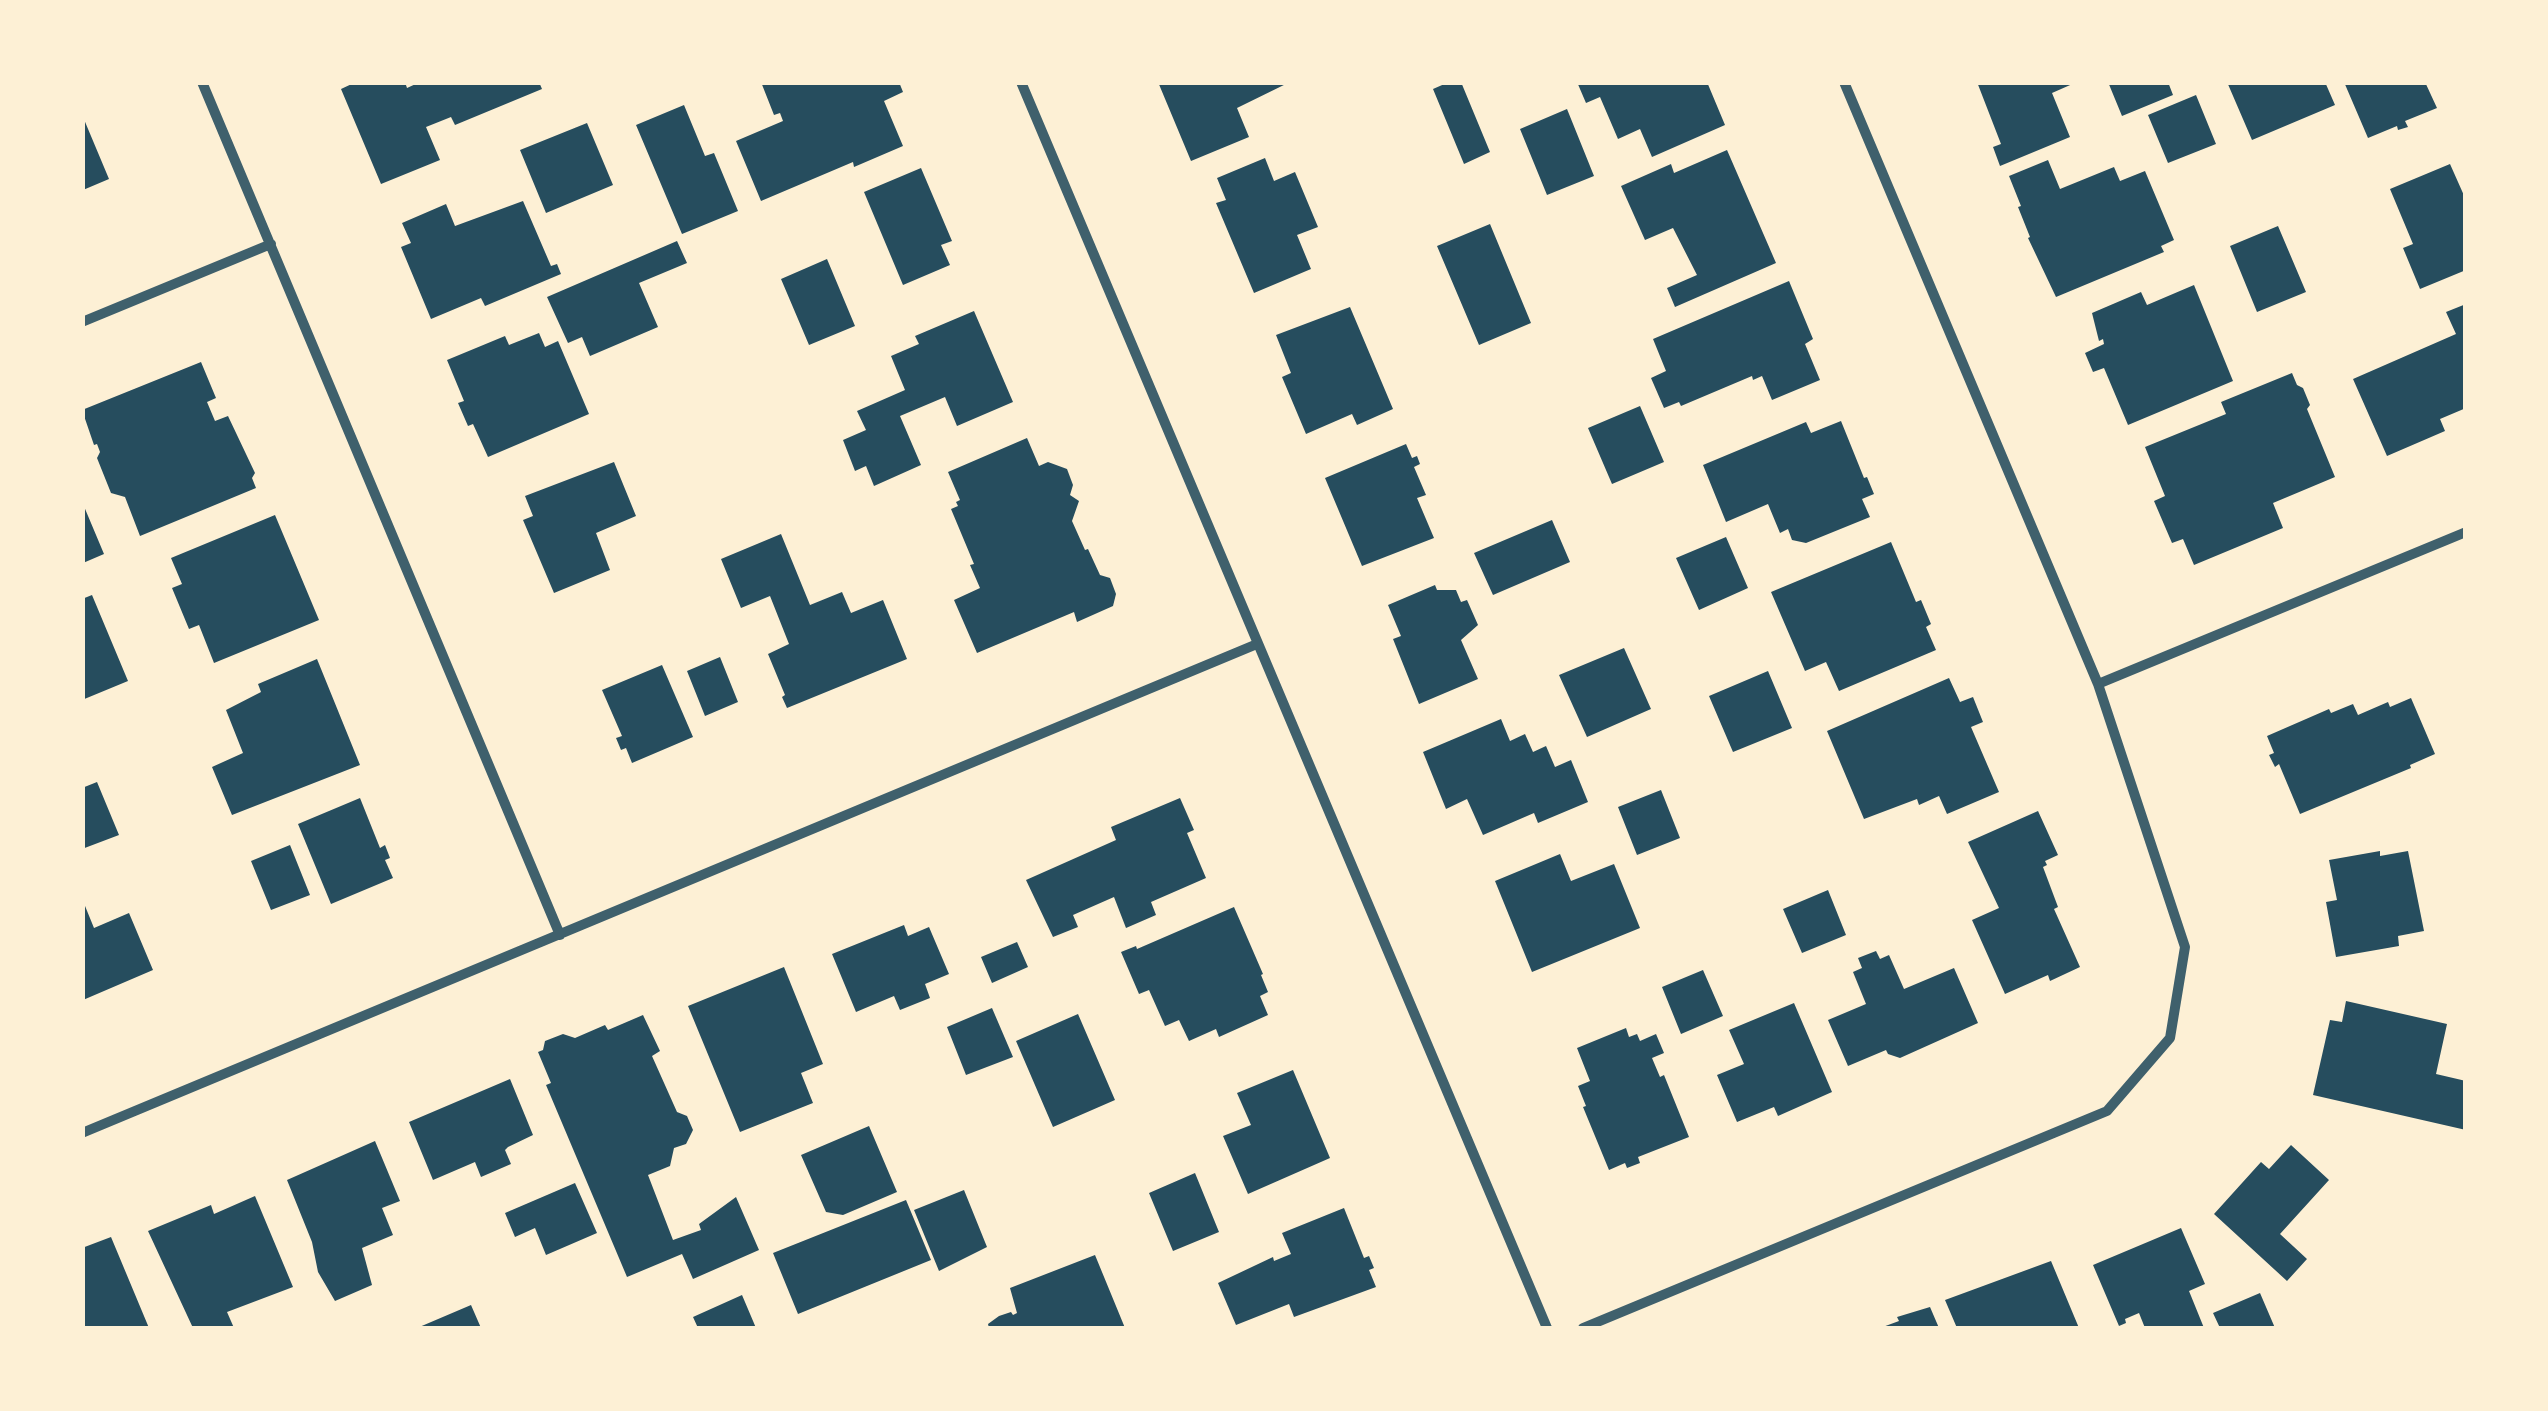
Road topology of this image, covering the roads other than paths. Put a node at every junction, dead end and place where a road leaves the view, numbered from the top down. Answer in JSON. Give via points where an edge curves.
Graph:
{"nodes":[{"id":1,"x":202,"y":82,"type":"edge"},
{"id":2,"x":1021,"y":82,"type":"edge"},
{"id":3,"x":1844,"y":82,"type":"edge"},
{"id":4,"x":271,"y":244,"type":"junction"},
{"id":5,"x":82,"y":322,"type":"edge"},
{"id":6,"x":2466,"y":532,"type":"edge"},
{"id":7,"x":1257,"y":644,"type":"junction"},
{"id":8,"x":2098,"y":684,"type":"junction"},
{"id":9,"x":560,"y":935,"type":"junction"},
{"id":10,"x":82,"y":1133,"type":"edge"},
{"id":11,"x":1547,"y":1328,"type":"edge"},
{"id":12,"x":1583,"y":1328,"type":"edge"}],
"edges":[{"from":1,"to":4,"type":"street"},
{"from":2,"to":7,"type":"street"},
{"from":3,"to":8,"type":"street"},
{"from":4,"to":5,"type":"street"},
{"from":4,"to":9,"type":"street"},
{"from":6,"to":8,"type":"street"},
{"from":7,"to":9,"type":"street"},
{"from":7,"to":11,"type":"street"},
{"from":8,"to":12,"type":"street","via":[[2185,947],[2170,1038],[2107,1111]]},
{"from":9,"to":10,"type":"street"}]}
